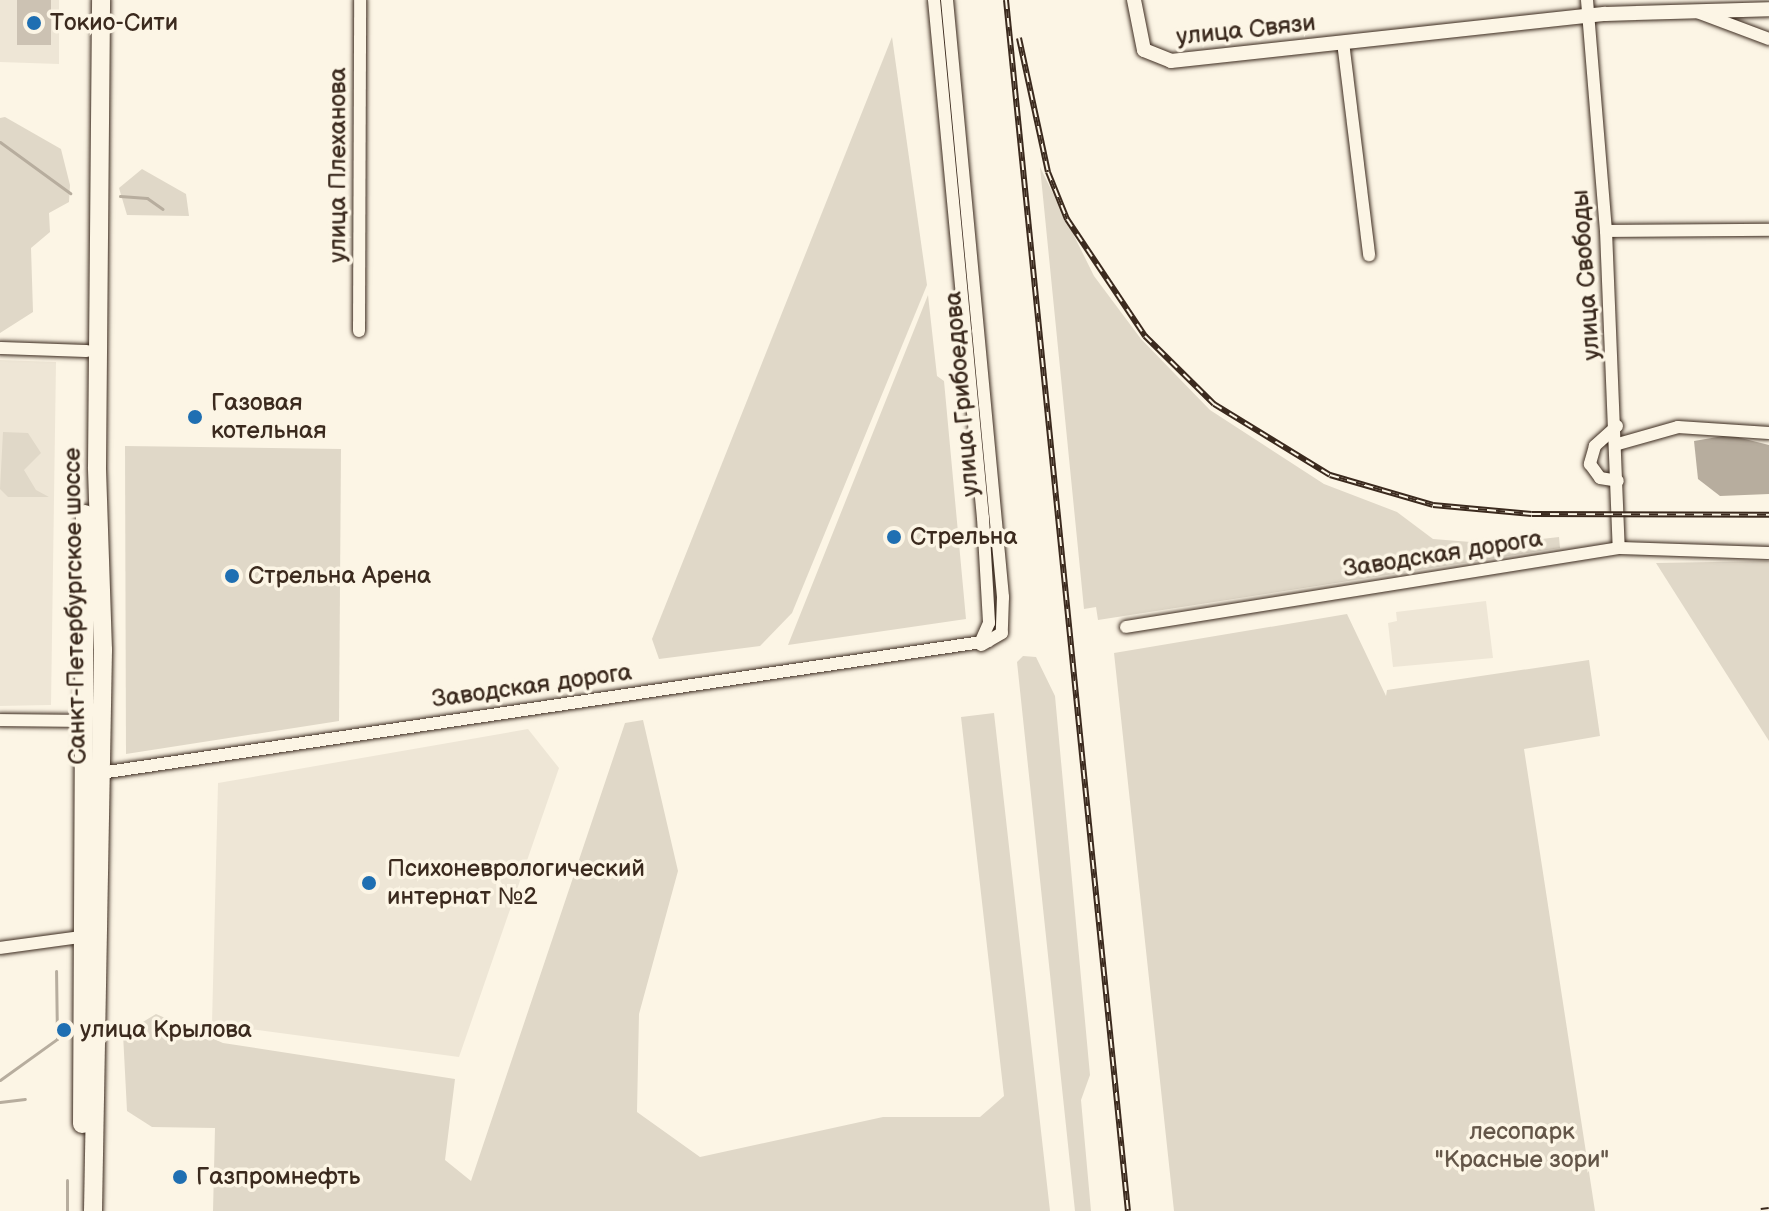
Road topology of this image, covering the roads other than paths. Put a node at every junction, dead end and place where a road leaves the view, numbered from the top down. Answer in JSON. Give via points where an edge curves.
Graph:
{"nodes":[{"id":1,"x":89,"y":0,"type":"edge"},
{"id":2,"x":101,"y":0,"type":"edge"},
{"id":3,"x":360,"y":0,"type":"edge"},
{"id":4,"x":934,"y":0,"type":"edge"},
{"id":5,"x":947,"y":0,"type":"edge"},
{"id":6,"x":1134,"y":0,"type":"edge"},
{"id":7,"x":1587,"y":0,"type":"edge"},
{"id":8,"x":1769,"y":9,"type":"edge"},
{"id":9,"x":1690,"y":10,"type":"junction"},
{"id":10,"x":1588,"y":16,"type":"junction"},
{"id":11,"x":1769,"y":39,"type":"edge"},
{"id":12,"x":1343,"y":42,"type":"junction"},
{"id":13,"x":1769,"y":230,"type":"edge"},
{"id":14,"x":1606,"y":231,"type":"junction"},
{"id":15,"x":1369,"y":255,"type":"dead end"},
{"id":16,"x":359,"y":331,"type":"dead end"},
{"id":17,"x":0,"y":348,"type":"edge"},
{"id":18,"x":87,"y":351,"type":"junction"},
{"id":19,"x":1617,"y":426,"type":"junction"},
{"id":20,"x":1769,"y":433,"type":"edge"},
{"id":21,"x":1618,"y":444,"type":"junction"},
{"id":22,"x":1618,"y":481,"type":"junction"},
{"id":23,"x":1619,"y":548,"type":"junction"},
{"id":24,"x":1769,"y":553,"type":"edge"},
{"id":25,"x":1126,"y":627,"type":"dead end"},
{"id":26,"x":983,"y":643,"type":"junction"},
{"id":27,"x":0,"y":720,"type":"edge"},
{"id":28,"x":84,"y":721,"type":"junction"},
{"id":29,"x":92,"y":774,"type":"junction"},
{"id":30,"x":90,"y":936,"type":"junction"},
{"id":31,"x":0,"y":948,"type":"edge"},
{"id":32,"x":81,"y":1211,"type":"edge"},
{"id":33,"x":93,"y":1211,"type":"edge"}],
"edges":[{"from":1,"to":18,"type":"main road","name":"Санкт-Петербургское шоссе"},
{"from":2,"to":29,"type":"main road","name":"Санкт-Петербургское шоссе"},
{"from":3,"to":16,"type":"street","name":"улица Плеханова"},
{"from":4,"to":26,"type":"street","name":"улица Грибоедова","via":[[983,518],[989,623]]},
{"from":5,"to":26,"type":"street","name":"улица Грибоедова","via":[[1003,597],[1002,633]]},
{"from":6,"to":12,"type":"street","name":"улица Связи","via":[[1144,50],[1171,61]]},
{"from":7,"to":10,"type":"street","name":"улица Свободы"},
{"from":8,"to":9,"type":"street","name":"улица Связи"},
{"from":9,"to":10,"type":"street","name":"улица Связи"},
{"from":9,"to":11,"type":"street","name":"улица Связи"},
{"from":10,"to":12,"type":"street","name":"улица Связи"},
{"from":10,"to":14,"type":"street","name":"улица Свободы"},
{"from":12,"to":15,"type":"street"},
{"from":13,"to":14,"type":"street"},
{"from":14,"to":19,"type":"street","name":"улица Свободы"},
{"from":17,"to":18,"type":"street"},
{"from":18,"to":28,"type":"main road","name":"Санкт-Петербургское шоссе"},
{"from":19,"to":21,"type":"street","name":"улица Свободы"},
{"from":19,"to":22,"type":"street","via":[[1595,446],[1590,464],[1600,478]]},
{"from":20,"to":21,"type":"street","via":[[1678,427]]},
{"from":21,"to":22,"type":"street","name":"улица Свободы"},
{"from":22,"to":23,"type":"street","name":"улица Свободы"},
{"from":23,"to":24,"type":"street","name":"Заводская дорога"},
{"from":23,"to":25,"type":"street","name":"Заводская дорога"},
{"from":26,"to":29,"type":"street","name":"Заводская дорога"},
{"from":27,"to":28,"type":"street"},
{"from":28,"to":29,"type":"main road","name":"Санкт-Петербургское шоссе"},
{"from":29,"to":30,"type":"main road","name":"Санкт-Петербургское шоссе"},
{"from":30,"to":31,"type":"street"},
{"from":30,"to":32,"type":"main road","name":"Санкт-Петербургское шоссе"},
{"from":30,"to":33,"type":"main road","name":"Санкт-Петербургское шоссе"}]}
